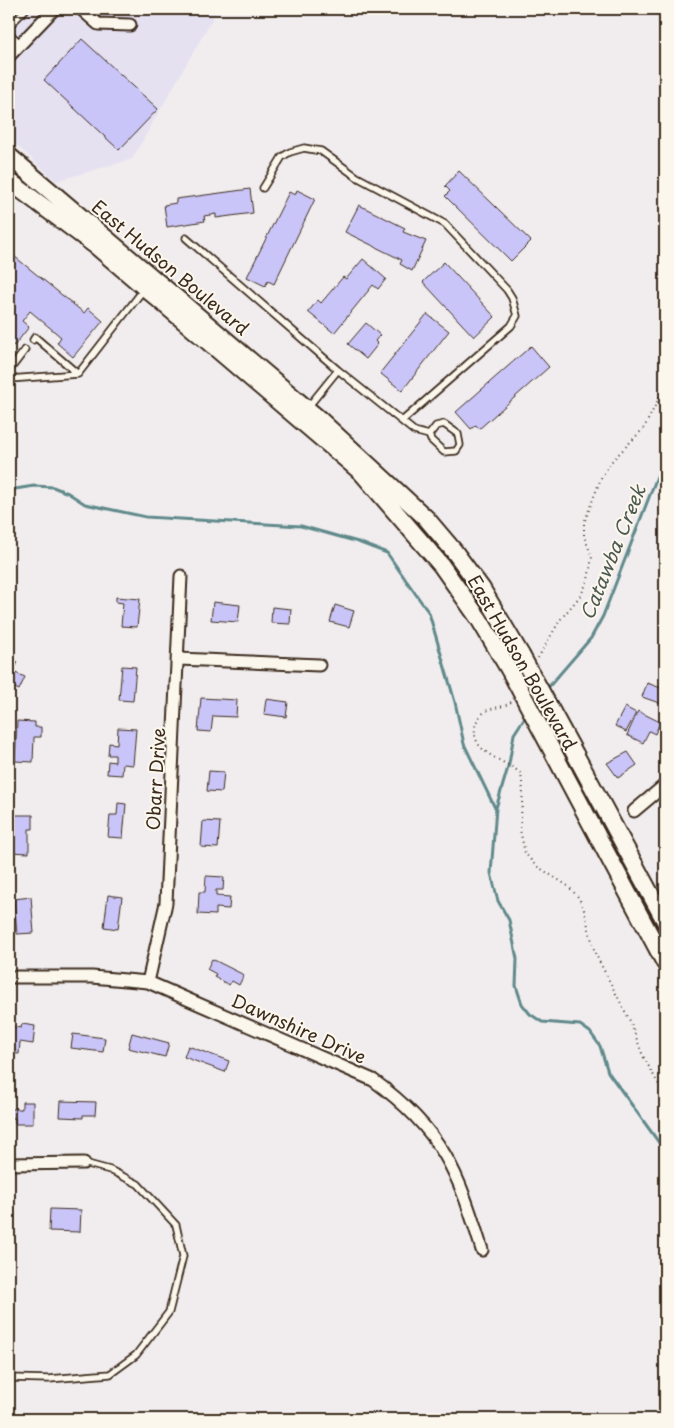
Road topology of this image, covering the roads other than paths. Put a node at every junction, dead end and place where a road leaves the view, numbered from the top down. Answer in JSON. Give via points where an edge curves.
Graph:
{"nodes":[{"id":1,"x":26,"y":9,"type":"edge"},
{"id":2,"x":54,"y":9,"type":"edge"},
{"id":3,"x":81,"y":9,"type":"edge"},
{"id":4,"x":130,"y":25,"type":"dead end"},
{"id":5,"x":9,"y":26,"type":"edge"},
{"id":6,"x":9,"y":33,"type":"edge"},
{"id":7,"x":21,"y":44,"type":"junction"},
{"id":8,"x":9,"y":56,"type":"edge"},
{"id":9,"x":9,"y":156,"type":"edge"},
{"id":10,"x":9,"y":181,"type":"edge"},
{"id":11,"x":263,"y":188,"type":"dead end"},
{"id":12,"x":186,"y":238,"type":"dead end"},
{"id":13,"x":145,"y":288,"type":"junction"},
{"id":14,"x":33,"y":340,"type":"dead end"},
{"id":15,"x":25,"y":350,"type":"dead end"},
{"id":16,"x":338,"y":370,"type":"junction"},
{"id":17,"x":9,"y":371,"type":"edge"},
{"id":18,"x":78,"y":374,"type":"junction"},
{"id":19,"x":9,"y":379,"type":"edge"},
{"id":20,"x":302,"y":413,"type":"junction"},
{"id":21,"x":402,"y":421,"type":"junction"},
{"id":22,"x":429,"y":435,"type":"junction"},
{"id":23,"x":181,"y":576,"type":"dead end"},
{"id":24,"x":179,"y":659,"type":"junction"},
{"id":25,"x":319,"y":665,"type":"dead end"},
{"id":26,"x":665,"y":784,"type":"edge"},
{"id":27,"x":634,"y":810,"type":"dead end"},
{"id":28,"x":665,"y":921,"type":"edge"},
{"id":29,"x":665,"y":963,"type":"edge"},
{"id":30,"x":9,"y":977,"type":"edge"},
{"id":31,"x":148,"y":982,"type":"junction"},
{"id":32,"x":84,"y":1163,"type":"joint"},
{"id":33,"x":9,"y":1164,"type":"edge"},
{"id":34,"x":482,"y":1250,"type":"dead end"},
{"id":35,"x":9,"y":1378,"type":"edge"}],
"edges":[{"from":1,"to":5,"type":"lane"},
{"from":2,"to":7,"type":"street"},
{"from":3,"to":4,"type":"street","via":[[98,24]]},
{"from":6,"to":7,"type":"lane"},
{"from":7,"to":8,"type":"street"},
{"from":9,"to":20,"type":"main road","name":"East Hudson Boulevard"},
{"from":10,"to":13,"type":"main road","name":"East Hudson Boulevard","via":[[96,246]]},
{"from":11,"to":21,"type":"lane","via":[[282,157],[304,148],[321,151],[357,177],[445,224],[512,298],[517,316],[511,326]]},
{"from":12,"to":16,"type":"lane"},
{"from":13,"to":18,"type":"lane"},
{"from":13,"to":20,"type":"main road","name":"East Hudson Boulevard"},
{"from":14,"to":18,"type":"lane","via":[[36,337]]},
{"from":15,"to":17,"type":"lane"},
{"from":16,"to":20,"type":"lane"},
{"from":16,"to":21,"type":"lane"},
{"from":18,"to":19,"type":"lane"},
{"from":20,"to":28,"type":"main road","name":"East Hudson Boulevard","bridge":true,"via":[[426,518],[482,589],[576,754]]},
{"from":20,"to":29,"type":"main road","name":"East Hudson Boulevard","bridge":true,"via":[[362,473],[442,565],[479,619],[510,671]]},
{"from":21,"to":22,"type":"lane","via":[[419,433]]},
{"from":22,"to":22,"type":"lane","via":[[444,452],[456,451],[460,445],[458,434],[448,425],[436,426]]},
{"from":23,"to":24,"type":"street","name":"Obarr Drive"},
{"from":24,"to":25,"type":"street"},
{"from":24,"to":31,"type":"street","name":"Obarr Drive","via":[[166,903]]},
{"from":26,"to":27,"type":"street"},
{"from":30,"to":31,"type":"street","name":"Dawnshire Drive"},
{"from":31,"to":34,"type":"street","name":"Dawnshire Drive","via":[[352,1070],[373,1080],[398,1099],[429,1130],[451,1163]]},
{"from":32,"to":33,"type":"street"},
{"from":32,"to":35,"type":"lane","via":[[110,1170],[138,1184],[176,1225],[183,1256],[169,1312],[136,1355],[110,1374],[49,1379]]}]}
